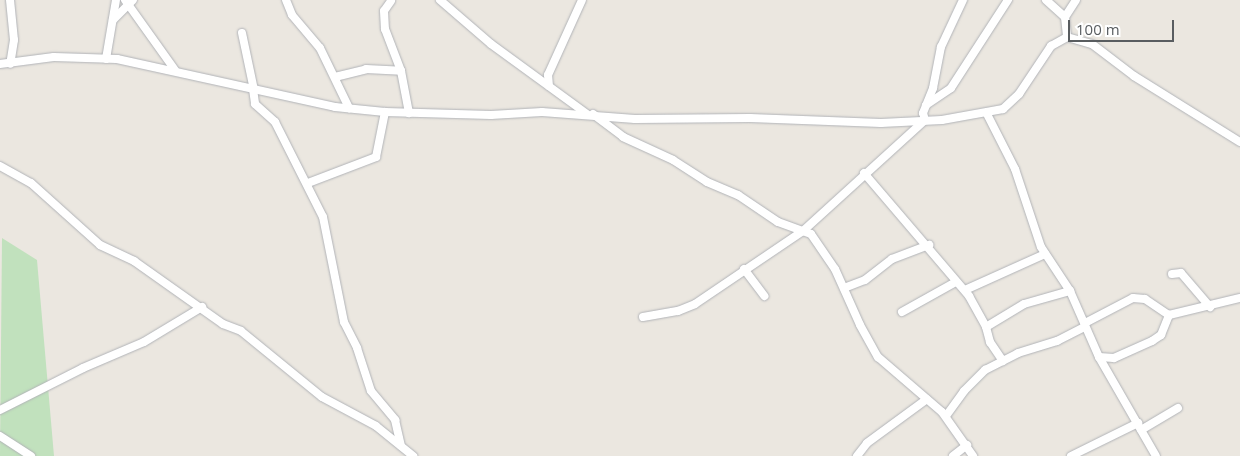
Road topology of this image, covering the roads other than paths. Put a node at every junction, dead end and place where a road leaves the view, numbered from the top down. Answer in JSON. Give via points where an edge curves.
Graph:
{"nodes":[{"id":1,"x":10,"y":0,"type":"edge"},
{"id":2,"x":116,"y":0,"type":"edge"},
{"id":3,"x":286,"y":0,"type":"edge"},
{"id":4,"x":440,"y":0,"type":"edge"},
{"id":5,"x":582,"y":0,"type":"edge"},
{"id":6,"x":963,"y":0,"type":"edge"},
{"id":7,"x":1008,"y":0,"type":"edge"},
{"id":8,"x":1046,"y":0,"type":"edge"},
{"id":9,"x":1076,"y":0,"type":"edge"},
{"id":10,"x":391,"y":1,"type":"dead end"},
{"id":11,"x":129,"y":2,"type":"edge"},
{"id":12,"x":1065,"y":17,"type":"junction"},
{"id":13,"x":113,"y":20,"type":"junction"},
{"id":14,"x":242,"y":33,"type":"dead end"},
{"id":15,"x":1067,"y":37,"type":"junction"},
{"id":16,"x":106,"y":59,"type":"junction"},
{"id":17,"x":0,"y":64,"type":"edge"},
{"id":18,"x":10,"y":64,"type":"junction"},
{"id":19,"x":175,"y":70,"type":"junction"},
{"id":20,"x":401,"y":71,"type":"junction"},
{"id":21,"x":335,"y":77,"type":"junction"},
{"id":22,"x":549,"y":86,"type":"junction"},
{"id":23,"x":254,"y":90,"type":"junction"},
{"id":24,"x":925,"y":106,"type":"junction"},
{"id":25,"x":348,"y":108,"type":"junction"},
{"id":26,"x":385,"y":112,"type":"junction"},
{"id":27,"x":410,"y":114,"type":"junction"},
{"id":28,"x":590,"y":114,"type":"junction"},
{"id":29,"x":987,"y":114,"type":"junction"},
{"id":30,"x":925,"y":120,"type":"junction"},
{"id":31,"x":1240,"y":142,"type":"edge"},
{"id":32,"x":0,"y":166,"type":"edge"},
{"id":33,"x":864,"y":174,"type":"junction"},
{"id":34,"x":308,"y":183,"type":"junction"},
{"id":35,"x":803,"y":231,"type":"junction"},
{"id":36,"x":929,"y":245,"type":"junction"},
{"id":37,"x":1045,"y":254,"type":"junction"},
{"id":38,"x":744,"y":269,"type":"junction"},
{"id":39,"x":1172,"y":274,"type":"dead end"},
{"id":40,"x":956,"y":282,"type":"junction"},
{"id":41,"x":844,"y":288,"type":"junction"},
{"id":42,"x":965,"y":290,"type":"junction"},
{"id":43,"x":1070,"y":292,"type":"junction"},
{"id":44,"x":764,"y":296,"type":"dead end"},
{"id":45,"x":1240,"y":298,"type":"edge"},
{"id":46,"x":1210,"y":306,"type":"junction"},
{"id":47,"x":202,"y":307,"type":"junction"},
{"id":48,"x":902,"y":312,"type":"dead end"},
{"id":49,"x":1168,"y":315,"type":"junction"},
{"id":50,"x":642,"y":317,"type":"dead end"},
{"id":51,"x":1085,"y":325,"type":"junction"},
{"id":52,"x":986,"y":327,"type":"junction"},
{"id":53,"x":1099,"y":357,"type":"junction"},
{"id":54,"x":1004,"y":361,"type":"junction"},
{"id":55,"x":928,"y":399,"type":"junction"},
{"id":56,"x":1178,"y":408,"type":"dead end"},
{"id":57,"x":0,"y":410,"type":"edge"},
{"id":58,"x":946,"y":416,"type":"junction"},
{"id":59,"x":1139,"y":426,"type":"junction"},
{"id":60,"x":0,"y":436,"type":"edge"},
{"id":61,"x":401,"y":445,"type":"junction"},
{"id":62,"x":967,"y":445,"type":"junction"},
{"id":63,"x":31,"y":456,"type":"edge"},
{"id":64,"x":413,"y":456,"type":"edge"},
{"id":65,"x":857,"y":456,"type":"edge"},
{"id":66,"x":953,"y":456,"type":"edge"},
{"id":67,"x":973,"y":456,"type":"edge"},
{"id":68,"x":1071,"y":456,"type":"edge"},
{"id":69,"x":1156,"y":456,"type":"edge"}],
"edges":[{"from":1,"to":18,"type":"street","via":[[14,40]]},
{"from":2,"to":13,"type":"street"},
{"from":3,"to":21,"type":"street","via":[[292,15],[320,48]]},
{"from":4,"to":22,"type":"street","via":[[491,44]]},
{"from":5,"to":22,"type":"street","via":[[548,75]]},
{"from":6,"to":24,"type":"street","via":[[944,38],[933,88]]},
{"from":7,"to":24,"type":"street","via":[[951,88]]},
{"from":8,"to":12,"type":"street"},
{"from":9,"to":12,"type":"street"},
{"from":10,"to":20,"type":"street","via":[[384,18]]},
{"from":11,"to":13,"type":"street"},
{"from":11,"to":19,"type":"street"},
{"from":12,"to":15,"type":"street"},
{"from":13,"to":16,"type":"street"},
{"from":14,"to":23,"type":"street"},
{"from":15,"to":29,"type":"street","via":[[1051,46],[1019,94],[1003,109]]},
{"from":15,"to":31,"type":"street","via":[[1092,44],[1134,76]]},
{"from":16,"to":18,"type":"street","via":[[54,57]]},
{"from":16,"to":19,"type":"street","via":[[142,62]]},
{"from":17,"to":18,"type":"street"},
{"from":19,"to":23,"type":"street"},
{"from":20,"to":21,"type":"street","via":[[366,69]]},
{"from":20,"to":27,"type":"street"},
{"from":21,"to":25,"type":"street"},
{"from":22,"to":28,"type":"street"},
{"from":23,"to":25,"type":"street"},
{"from":23,"to":34,"type":"street","via":[[255,104],[275,122],[286,149]]},
{"from":24,"to":30,"type":"street"},
{"from":25,"to":26,"type":"street"},
{"from":26,"to":27,"type":"street"},
{"from":26,"to":34,"type":"street","via":[[376,158]]},
{"from":27,"to":28,"type":"street"},
{"from":28,"to":30,"type":"street","via":[[635,119],[750,118],[881,123]]},
{"from":28,"to":35,"type":"street","via":[[623,138],[738,195],[778,222]]},
{"from":29,"to":30,"type":"street"},
{"from":29,"to":37,"type":"street","via":[[1015,169],[1030,222]]},
{"from":30,"to":33,"type":"street"},
{"from":32,"to":47,"type":"street","via":[[31,183],[100,245],[134,261]]},
{"from":33,"to":35,"type":"street"},
{"from":33,"to":36,"type":"street"},
{"from":34,"to":61,"type":"street","via":[[324,222],[344,322],[357,348],[370,391],[395,420]]},
{"from":35,"to":38,"type":"street"},
{"from":35,"to":41,"type":"street","via":[[811,234],[826,253]]},
{"from":36,"to":40,"type":"street"},
{"from":36,"to":41,"type":"street","via":[[892,259],[865,280]]},
{"from":37,"to":42,"type":"street"},
{"from":37,"to":43,"type":"street"},
{"from":38,"to":44,"type":"street"},
{"from":38,"to":50,"type":"street","via":[[695,304],[678,311]]},
{"from":39,"to":46,"type":"street","via":[[1181,274]]},
{"from":40,"to":42,"type":"street"},
{"from":40,"to":48,"type":"street"},
{"from":41,"to":55,"type":"street","via":[[878,357]]},
{"from":42,"to":52,"type":"street"},
{"from":43,"to":51,"type":"street"},
{"from":43,"to":52,"type":"street","via":[[1024,304]]},
{"from":45,"to":46,"type":"street"},
{"from":46,"to":49,"type":"street"},
{"from":47,"to":57,"type":"street","via":[[144,342],[83,368]]},
{"from":47,"to":61,"type":"street","via":[[224,324],[241,331],[322,397],[376,426]]},
{"from":49,"to":51,"type":"street","via":[[1145,299],[1133,298]]},
{"from":49,"to":53,"type":"street","via":[[1161,335],[1152,341],[1114,358]]},
{"from":51,"to":53,"type":"street"},
{"from":51,"to":54,"type":"street"},
{"from":52,"to":54,"type":"street","via":[[990,342]]},
{"from":53,"to":59,"type":"street"},
{"from":54,"to":58,"type":"street","via":[[976,377]]},
{"from":55,"to":58,"type":"street"},
{"from":55,"to":65,"type":"street","via":[[867,443]]},
{"from":56,"to":59,"type":"street"},
{"from":58,"to":62,"type":"street"},
{"from":59,"to":68,"type":"street"},
{"from":59,"to":69,"type":"street"},
{"from":60,"to":63,"type":"street"},
{"from":61,"to":64,"type":"street"},
{"from":62,"to":66,"type":"street"},
{"from":62,"to":67,"type":"street"}]}
